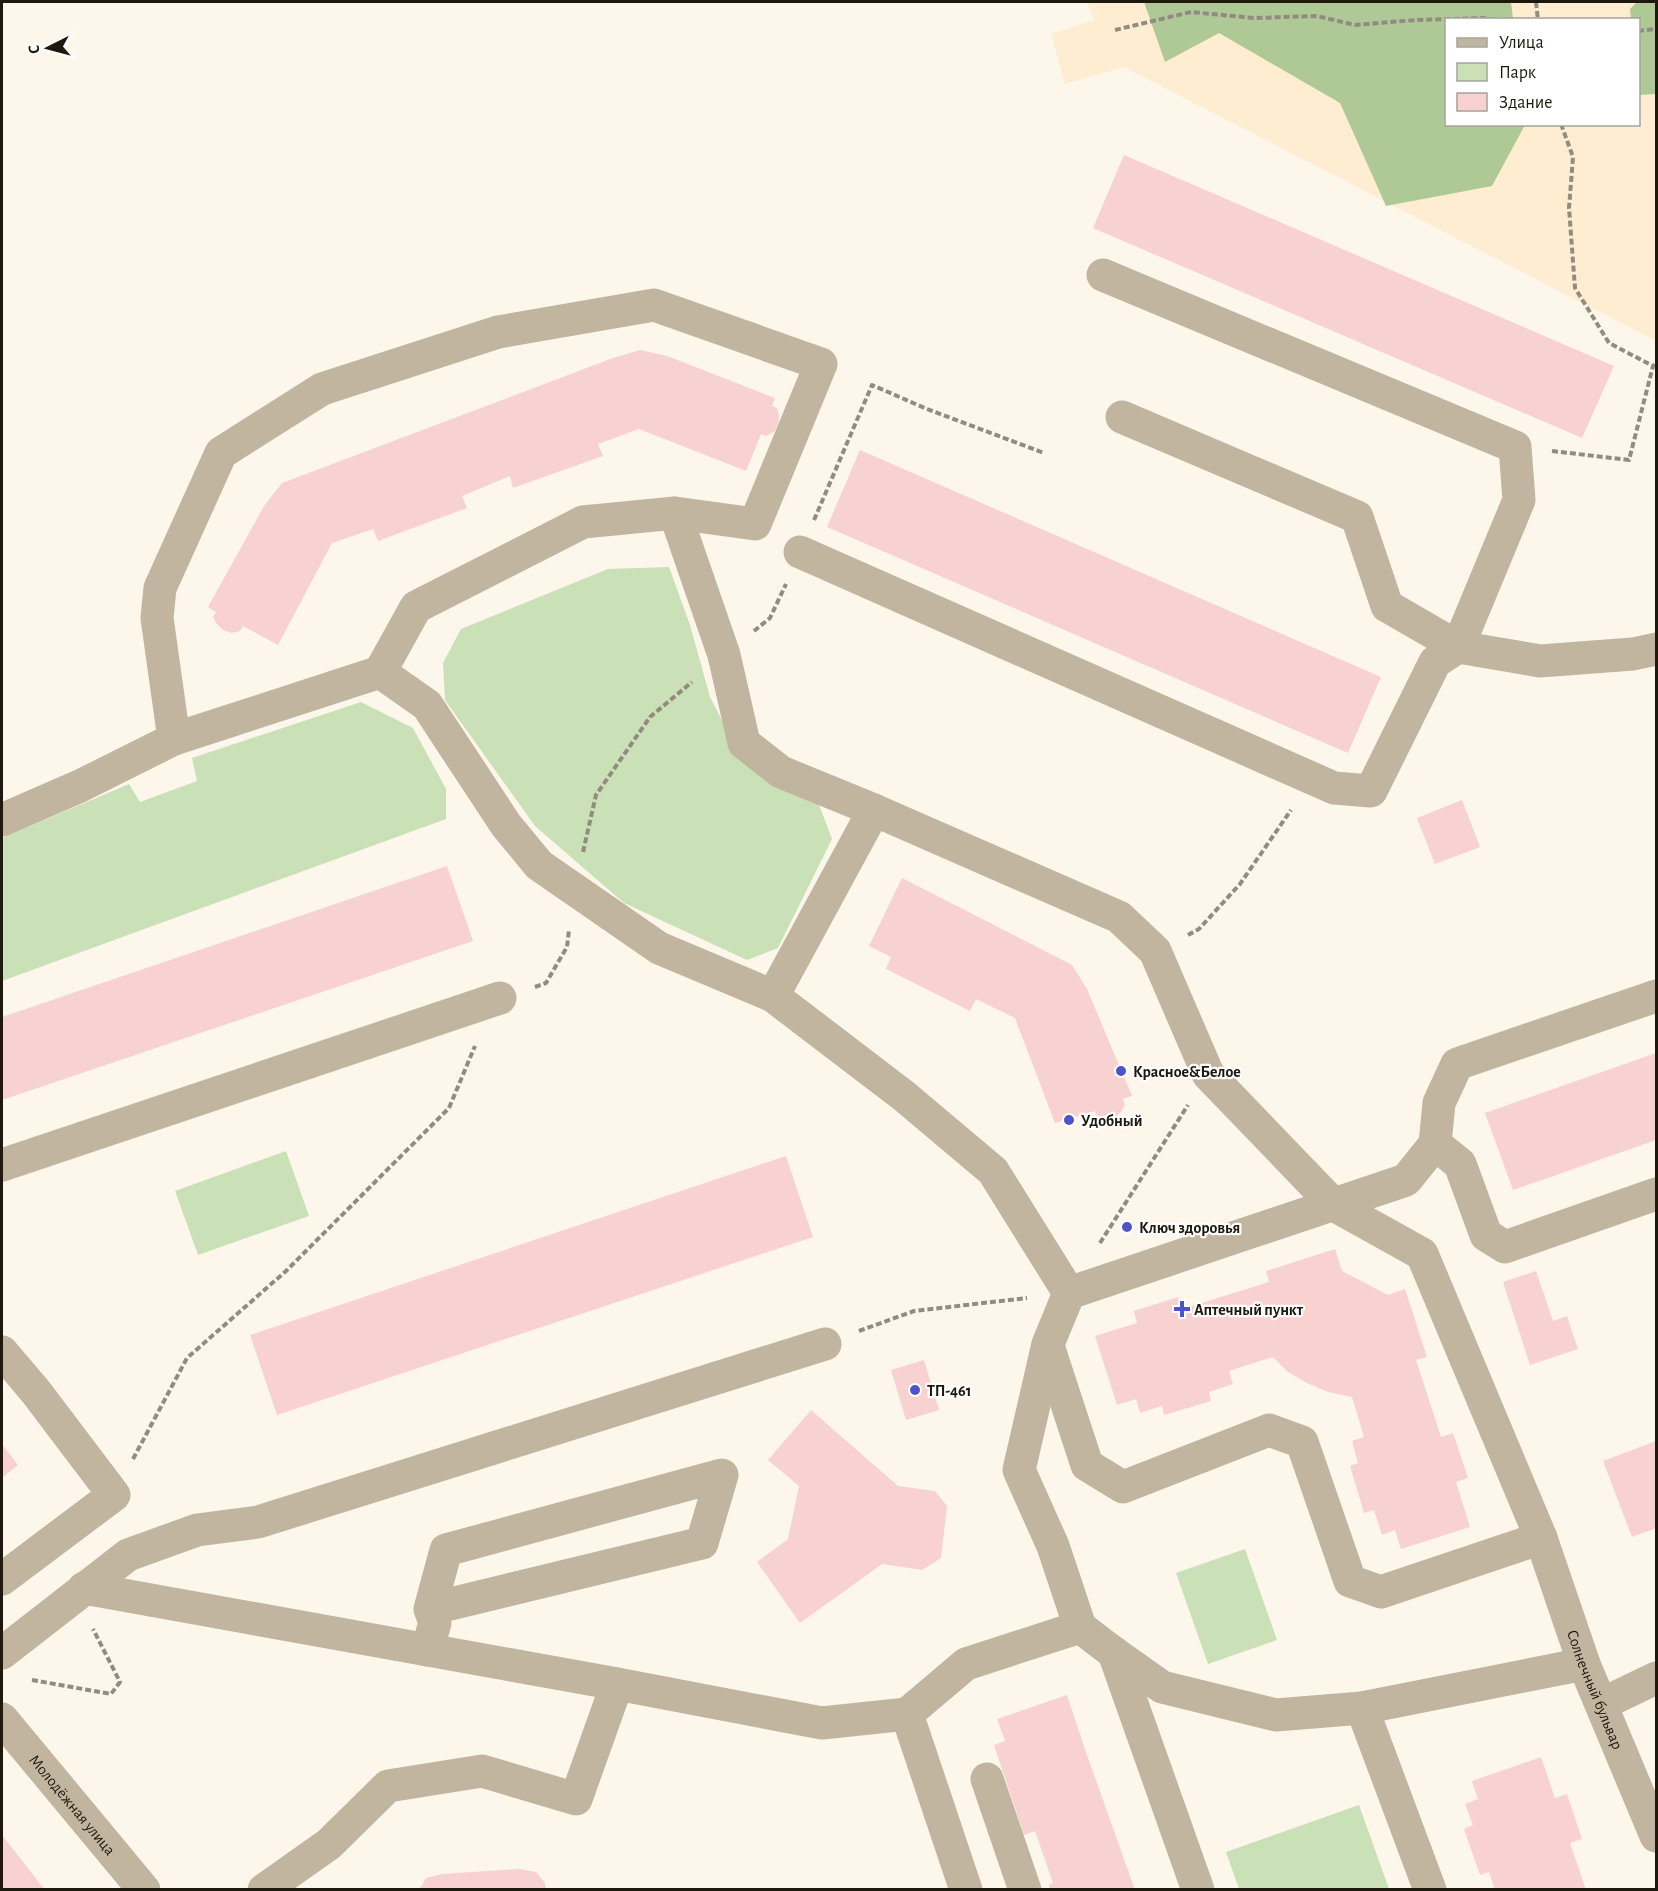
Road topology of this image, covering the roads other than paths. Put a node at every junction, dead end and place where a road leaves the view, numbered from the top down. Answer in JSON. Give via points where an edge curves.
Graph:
{"nodes":[{"id":1,"x":1103,"y":275,"type":"dead end"},
{"id":2,"x":1122,"y":417,"type":"dead end"},
{"id":3,"x":675,"y":513,"type":"junction"},
{"id":4,"x":800,"y":552,"type":"road end"},
{"id":5,"x":1458,"y":647,"type":"junction"},
{"id":6,"x":1656,"y":650,"type":"edge"},
{"id":7,"x":380,"y":672,"type":"junction"},
{"id":8,"x":174,"y":739,"type":"junction"},
{"id":9,"x":874,"y":810,"type":"junction"},
{"id":10,"x":2,"y":820,"type":"edge"},
{"id":11,"x":773,"y":996,"type":"junction"},
{"id":12,"x":1656,"y":996,"type":"edge"},
{"id":13,"x":500,"y":998,"type":"road end"},
{"id":14,"x":1435,"y":1144,"type":"junction"},
{"id":15,"x":2,"y":1165,"type":"edge"},
{"id":16,"x":1656,"y":1194,"type":"edge"},
{"id":17,"x":1334,"y":1205,"type":"junction"},
{"id":18,"x":1069,"y":1293,"type":"junction"},
{"id":19,"x":825,"y":1344,"type":"road end"},
{"id":20,"x":1048,"y":1344,"type":"junction"},
{"id":21,"x":2,"y":1352,"type":"edge"},
{"id":22,"x":1541,"y":1538,"type":"junction"},
{"id":23,"x":2,"y":1579,"type":"edge"},
{"id":24,"x":80,"y":1592,"type":"junction"},
{"id":25,"x":430,"y":1609,"type":"junction"},
{"id":26,"x":1080,"y":1627,"type":"junction"},
{"id":27,"x":427,"y":1650,"type":"junction"},
{"id":28,"x":2,"y":1653,"type":"edge"},
{"id":29,"x":1114,"y":1653,"type":"junction"},
{"id":30,"x":1584,"y":1664,"type":"junction"},
{"id":31,"x":1656,"y":1678,"type":"edge"},
{"id":32,"x":617,"y":1684,"type":"junction"},
{"id":33,"x":1602,"y":1704,"type":"junction"},
{"id":34,"x":1362,"y":1708,"type":"junction"},
{"id":35,"x":907,"y":1714,"type":"junction"},
{"id":36,"x":2,"y":1719,"type":"edge"},
{"id":37,"x":987,"y":1779,"type":"dead end"},
{"id":38,"x":1656,"y":1836,"type":"edge"},
{"id":39,"x":144,"y":1890,"type":"edge"},
{"id":40,"x":264,"y":1890,"type":"edge"},
{"id":41,"x":966,"y":1890,"type":"edge"},
{"id":42,"x":1025,"y":1890,"type":"edge"},
{"id":43,"x":1198,"y":1890,"type":"edge"},
{"id":44,"x":1430,"y":1890,"type":"edge"}],
"edges":[{"from":1,"to":5,"type":"street","via":[[1515,447],[1519,500]]},
{"from":2,"to":5,"type":"street","via":[[1357,517],[1387,606]]},
{"from":3,"to":7,"type":"street","via":[[583,522],[416,607]]},
{"from":3,"to":8,"type":"street","via":[[755,524],[821,364],[654,305],[498,332],[322,389],[221,453],[160,588],[157,618]]},
{"from":3,"to":9,"type":"street","via":[[724,655],[744,743],[781,772]]},
{"from":4,"to":5,"type":"street","via":[[1334,789],[1371,791],[1435,662]]},
{"from":5,"to":6,"type":"street","via":[[1540,661]]},
{"from":7,"to":8,"type":"street"},
{"from":7,"to":11,"type":"street","via":[[427,705],[506,825],[539,866],[659,948]]},
{"from":8,"to":10,"type":"street"},
{"from":9,"to":11,"type":"street"},
{"from":9,"to":17,"type":"street","name":"Солнечный бульвар","via":[[1119,917],[1155,951],[1208,1074]]},
{"from":11,"to":18,"type":"street","via":[[904,1096],[993,1171]]},
{"from":12,"to":14,"type":"street","via":[[1456,1064],[1439,1103]]},
{"from":13,"to":15,"type":"street"},
{"from":14,"to":16,"type":"street","via":[[1460,1164],[1486,1235],[1505,1247]]},
{"from":14,"to":17,"type":"street","via":[[1406,1180]]},
{"from":17,"to":18,"type":"street"},
{"from":17,"to":22,"type":"street","name":"Солнечный бульвар","via":[[1422,1254]]},
{"from":18,"to":20,"type":"street"},
{"from":19,"to":24,"type":"street","via":[[258,1522],[197,1530],[128,1554]]},
{"from":20,"to":22,"type":"street","via":[[1087,1465],[1123,1487],[1269,1430],[1302,1442],[1350,1581],[1381,1592]]},
{"from":20,"to":26,"type":"street","via":[[1019,1470],[1053,1546]]},
{"from":21,"to":23,"type":"street","via":[[114,1495]]},
{"from":22,"to":30,"type":"street","name":"Солнечный бульвар"},
{"from":24,"to":27,"type":"street"},
{"from":24,"to":28,"type":"street"},
{"from":25,"to":25,"type":"street","via":[[446,1550],[722,1475],[702,1543]]},
{"from":25,"to":27,"type":"street","via":[[435,1623]]},
{"from":26,"to":29,"type":"street"},
{"from":26,"to":35,"type":"street","via":[[966,1664]]},
{"from":27,"to":32,"type":"street"},
{"from":29,"to":34,"type":"street","via":[[1162,1687],[1276,1716]]},
{"from":29,"to":43,"type":"street"},
{"from":30,"to":33,"type":"street","name":"Солнечный бульвар"},
{"from":30,"to":34,"type":"street"},
{"from":31,"to":33,"type":"street"},
{"from":32,"to":35,"type":"street","via":[[822,1723]]},
{"from":32,"to":40,"type":"street","via":[[576,1799],[482,1771],[388,1786],[329,1844]]},
{"from":33,"to":38,"type":"street","name":"Солнечный бульвар"},
{"from":34,"to":44,"type":"street"},
{"from":35,"to":41,"type":"street"},
{"from":36,"to":39,"type":"street","name":"Молодёжная улица"},
{"from":37,"to":42,"type":"street"}]}
